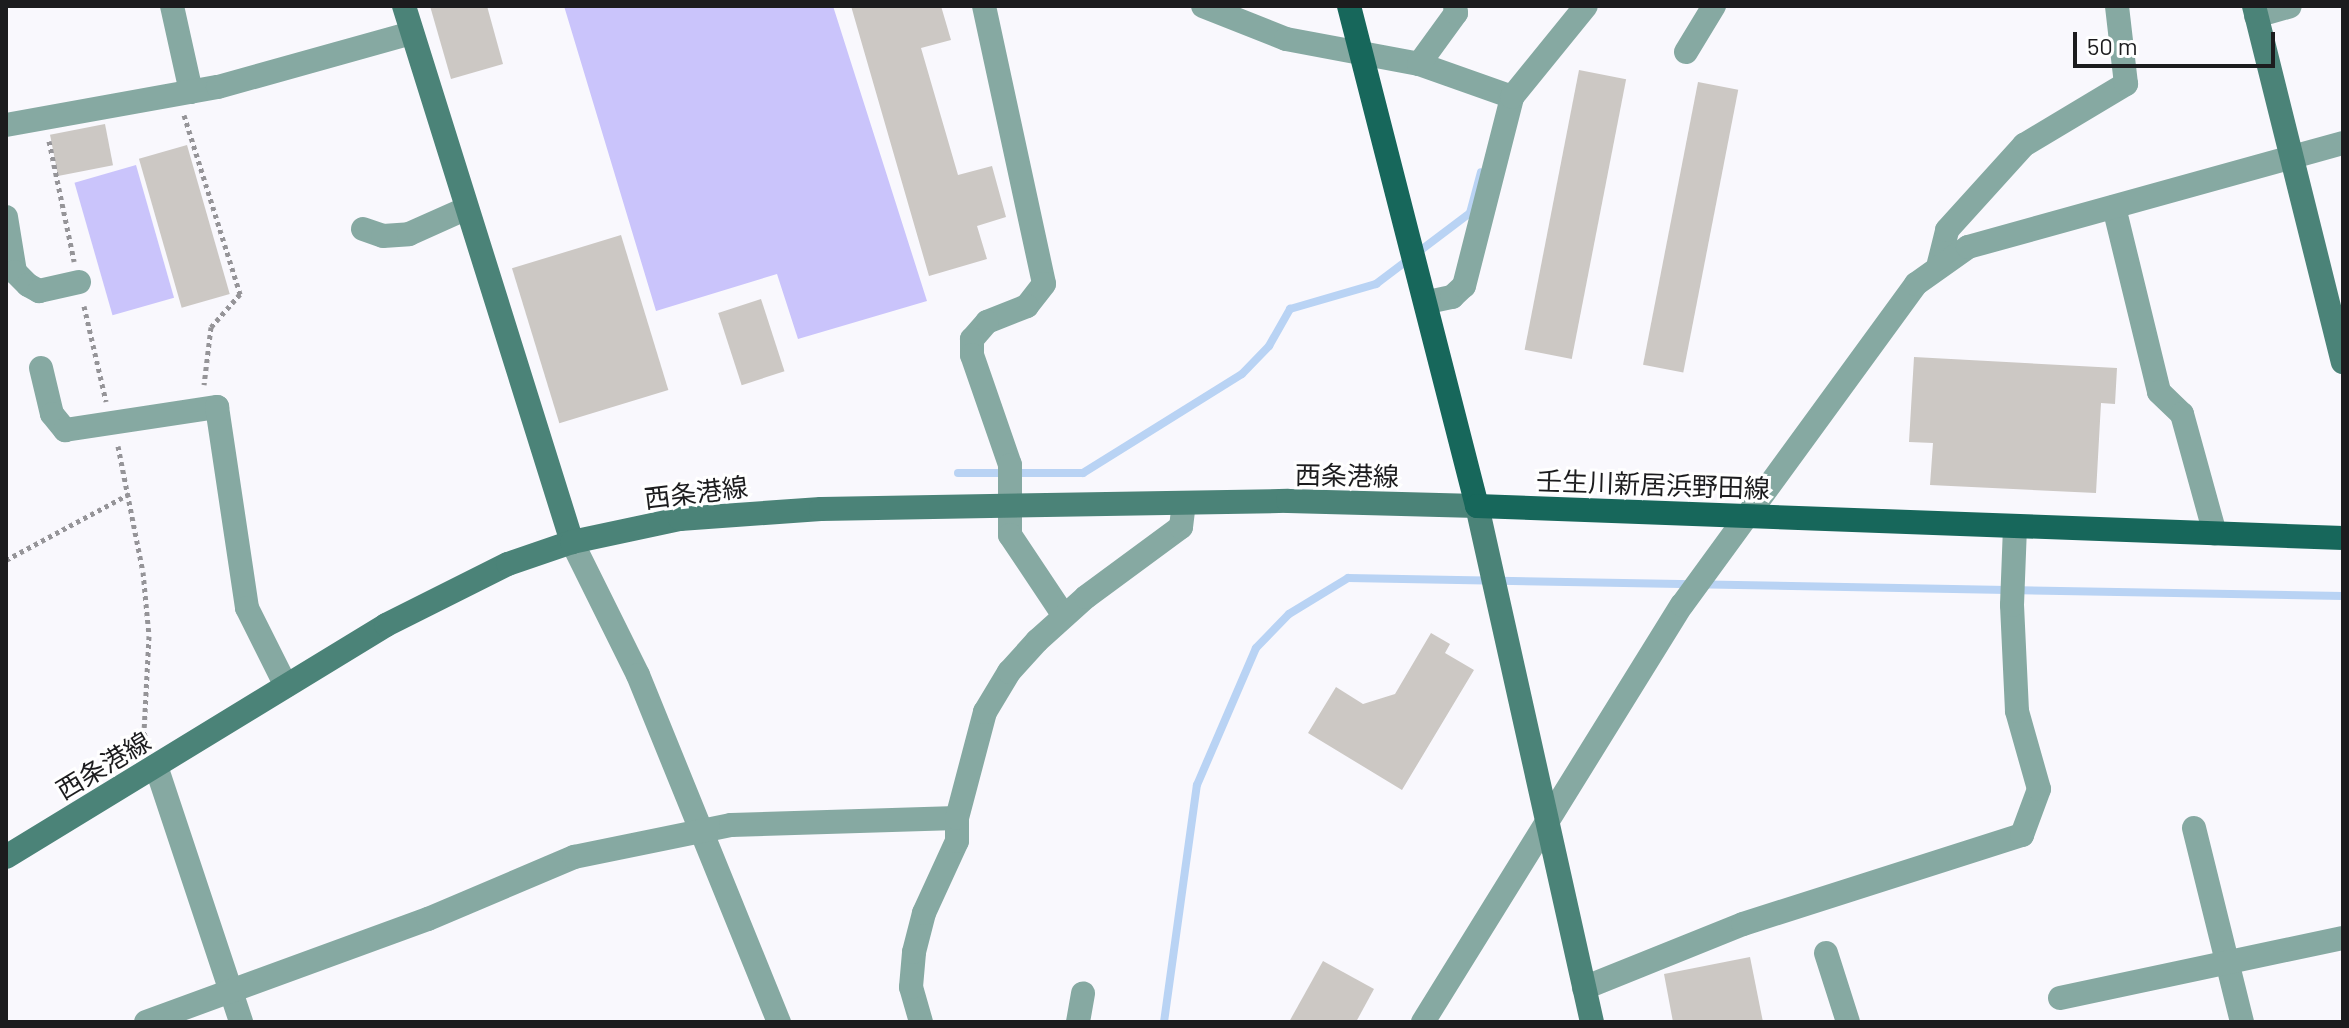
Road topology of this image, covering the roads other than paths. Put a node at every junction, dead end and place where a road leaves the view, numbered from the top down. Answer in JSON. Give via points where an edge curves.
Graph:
{"nodes":[{"id":1,"x":172,"y":6,"type":"edge"},
{"id":2,"x":404,"y":6,"type":"edge"},
{"id":3,"x":984,"y":6,"type":"edge"},
{"id":4,"x":1203,"y":6,"type":"edge"},
{"id":5,"x":1349,"y":6,"type":"edge"},
{"id":6,"x":1455,"y":6,"type":"edge"},
{"id":7,"x":1586,"y":6,"type":"edge"},
{"id":8,"x":1714,"y":6,"type":"edge"},
{"id":9,"x":2117,"y":6,"type":"edge"},
{"id":10,"x":2290,"y":6,"type":"edge"},
{"id":11,"x":2255,"y":11,"type":"edge"},
{"id":12,"x":412,"y":33,"type":"junction"},
{"id":13,"x":1686,"y":52,"type":"dead end"},
{"id":14,"x":1362,"y":55,"type":"junction"},
{"id":15,"x":1419,"y":64,"type":"junction"},
{"id":16,"x":184,"y":93,"type":"junction"},
{"id":17,"x":1512,"y":97,"type":"junction"},
{"id":18,"x":6,"y":125,"type":"edge"},
{"id":19,"x":2343,"y":143,"type":"edge"},
{"id":20,"x":2291,"y":157,"type":"junction"},
{"id":21,"x":2114,"y":207,"type":"junction"},
{"id":22,"x":465,"y":209,"type":"junction"},
{"id":23,"x":6,"y":217,"type":"edge"},
{"id":24,"x":363,"y":229,"type":"dead end"},
{"id":25,"x":1939,"y":263,"type":"junction"},
{"id":26,"x":79,"y":282,"type":"dead end"},
{"id":27,"x":1428,"y":302,"type":"junction"},
{"id":28,"x":2343,"y":362,"type":"edge"},
{"id":29,"x":41,"y":368,"type":"dead end"},
{"id":30,"x":1184,"y":504,"type":"junction"},
{"id":31,"x":1010,"y":506,"type":"junction"},
{"id":32,"x":1477,"y":506,"type":"junction"},
{"id":33,"x":1742,"y":516,"type":"junction"},
{"id":34,"x":2015,"y":527,"type":"junction"},
{"id":35,"x":2215,"y":534,"type":"junction"},
{"id":36,"x":2343,"y":538,"type":"edge"},
{"id":37,"x":572,"y":542,"type":"junction"},
{"id":38,"x":1064,"y":616,"type":"junction"},
{"id":39,"x":286,"y":686,"type":"junction"},
{"id":40,"x":156,"y":766,"type":"junction"},
{"id":41,"x":957,"y":818,"type":"junction"},
{"id":42,"x":1548,"y":825,"type":"junction"},
{"id":43,"x":2194,"y":828,"type":"dead end"},
{"id":44,"x":701,"y":832,"type":"junction"},
{"id":45,"x":6,"y":857,"type":"edge"},
{"id":46,"x":2343,"y":938,"type":"edge"},
{"id":47,"x":1826,"y":953,"type":"dead end"},
{"id":48,"x":2230,"y":963,"type":"junction"},
{"id":49,"x":1584,"y":988,"type":"junction"},
{"id":50,"x":231,"y":991,"type":"junction"},
{"id":51,"x":1083,"y":993,"type":"dead end"},
{"id":52,"x":2060,"y":998,"type":"dead end"},
{"id":53,"x":146,"y":1022,"type":"edge"},
{"id":54,"x":241,"y":1022,"type":"edge"},
{"id":55,"x":779,"y":1022,"type":"edge"},
{"id":56,"x":921,"y":1022,"type":"edge"},
{"id":57,"x":1078,"y":1022,"type":"edge"},
{"id":58,"x":1423,"y":1022,"type":"edge"},
{"id":59,"x":1592,"y":1022,"type":"edge"},
{"id":60,"x":1848,"y":1022,"type":"edge"},
{"id":61,"x":2242,"y":1022,"type":"edge"}],
"edges":[{"from":1,"to":16,"type":"street"},
{"from":2,"to":12,"type":"main road"},
{"from":3,"to":31,"type":"street","via":[[1044,273],[1038,297],[987,322],[972,339],[977,371],[1010,465]]},
{"from":4,"to":14,"type":"street","via":[[1286,39]]},
{"from":5,"to":14,"type":"main road"},
{"from":6,"to":15,"type":"street","via":[[1456,13]]},
{"from":7,"to":17,"type":"street"},
{"from":8,"to":13,"type":"street"},
{"from":9,"to":25,"type":"street","via":[[2126,84],[2024,145],[1947,230]]},
{"from":10,"to":11,"type":"street"},
{"from":11,"to":20,"type":"main road"},
{"from":12,"to":16,"type":"street"},
{"from":12,"to":22,"type":"main road"},
{"from":14,"to":15,"type":"street"},
{"from":14,"to":27,"type":"main road"},
{"from":15,"to":17,"type":"street"},
{"from":16,"to":18,"type":"street"},
{"from":17,"to":27,"type":"street","via":[[1464,286],[1452,297]]},
{"from":19,"to":20,"type":"street"},
{"from":20,"to":21,"type":"street"},
{"from":20,"to":28,"type":"main road"},
{"from":21,"to":25,"type":"street","via":[[1968,247]]},
{"from":21,"to":35,"type":"street","via":[[2159,392],[2182,414]]},
{"from":22,"to":24,"type":"street","via":[[409,234],[383,236]]},
{"from":22,"to":37,"type":"main road","via":[[559,487]]},
{"from":23,"to":26,"type":"street","via":[[15,272],[28,285],[39,291]]},
{"from":25,"to":33,"type":"street","via":[[1893,308]]},
{"from":27,"to":32,"type":"main road"},
{"from":29,"to":39,"type":"street","via":[[52,414],[65,430],[217,407],[247,608]]},
{"from":30,"to":31,"type":"main road","name":"西条港線"},
{"from":30,"to":32,"type":"main road","name":"西条港線"},
{"from":30,"to":38,"type":"street","via":[[1181,527]]},
{"from":31,"to":37,"type":"main road","name":"西条港線","via":[[734,513]]},
{"from":31,"to":38,"type":"street","via":[[1010,535]]},
{"from":32,"to":33,"type":"main road","name":"壬生川新居浜野田線"},
{"from":32,"to":42,"type":"main road"},
{"from":33,"to":34,"type":"main road","name":"壬生川新居浜野田線"},
{"from":33,"to":42,"type":"street"},
{"from":34,"to":35,"type":"main road","name":"壬生川新居浜野田線"},
{"from":34,"to":49,"type":"street","via":[[2017,711],[2039,789],[2022,835],[1743,924]]},
{"from":35,"to":36,"type":"main road","name":"壬生川新居浜野田線"},
{"from":37,"to":39,"type":"main road","name":"西条港線","via":[[451,591]]},
{"from":37,"to":44,"type":"street","via":[[638,675]]},
{"from":38,"to":41,"type":"street","via":[[1009,672],[985,712]]},
{"from":39,"to":40,"type":"main road","name":"西条港線"},
{"from":40,"to":45,"type":"main road","name":"西条港線"},
{"from":40,"to":50,"type":"street"},
{"from":41,"to":44,"type":"street","via":[[763,822]]},
{"from":41,"to":56,"type":"street","via":[[957,841],[924,913],[914,952],[911,987]]},
{"from":42,"to":49,"type":"main road"},
{"from":42,"to":58,"type":"street"},
{"from":43,"to":48,"type":"street"},
{"from":44,"to":50,"type":"street","via":[[552,864],[428,919]]},
{"from":44,"to":55,"type":"street"},
{"from":46,"to":48,"type":"street"},
{"from":47,"to":60,"type":"street"},
{"from":48,"to":52,"type":"street"},
{"from":48,"to":61,"type":"street"},
{"from":49,"to":59,"type":"main road"},
{"from":50,"to":53,"type":"street"},
{"from":50,"to":54,"type":"street"},
{"from":51,"to":57,"type":"street"}]}
